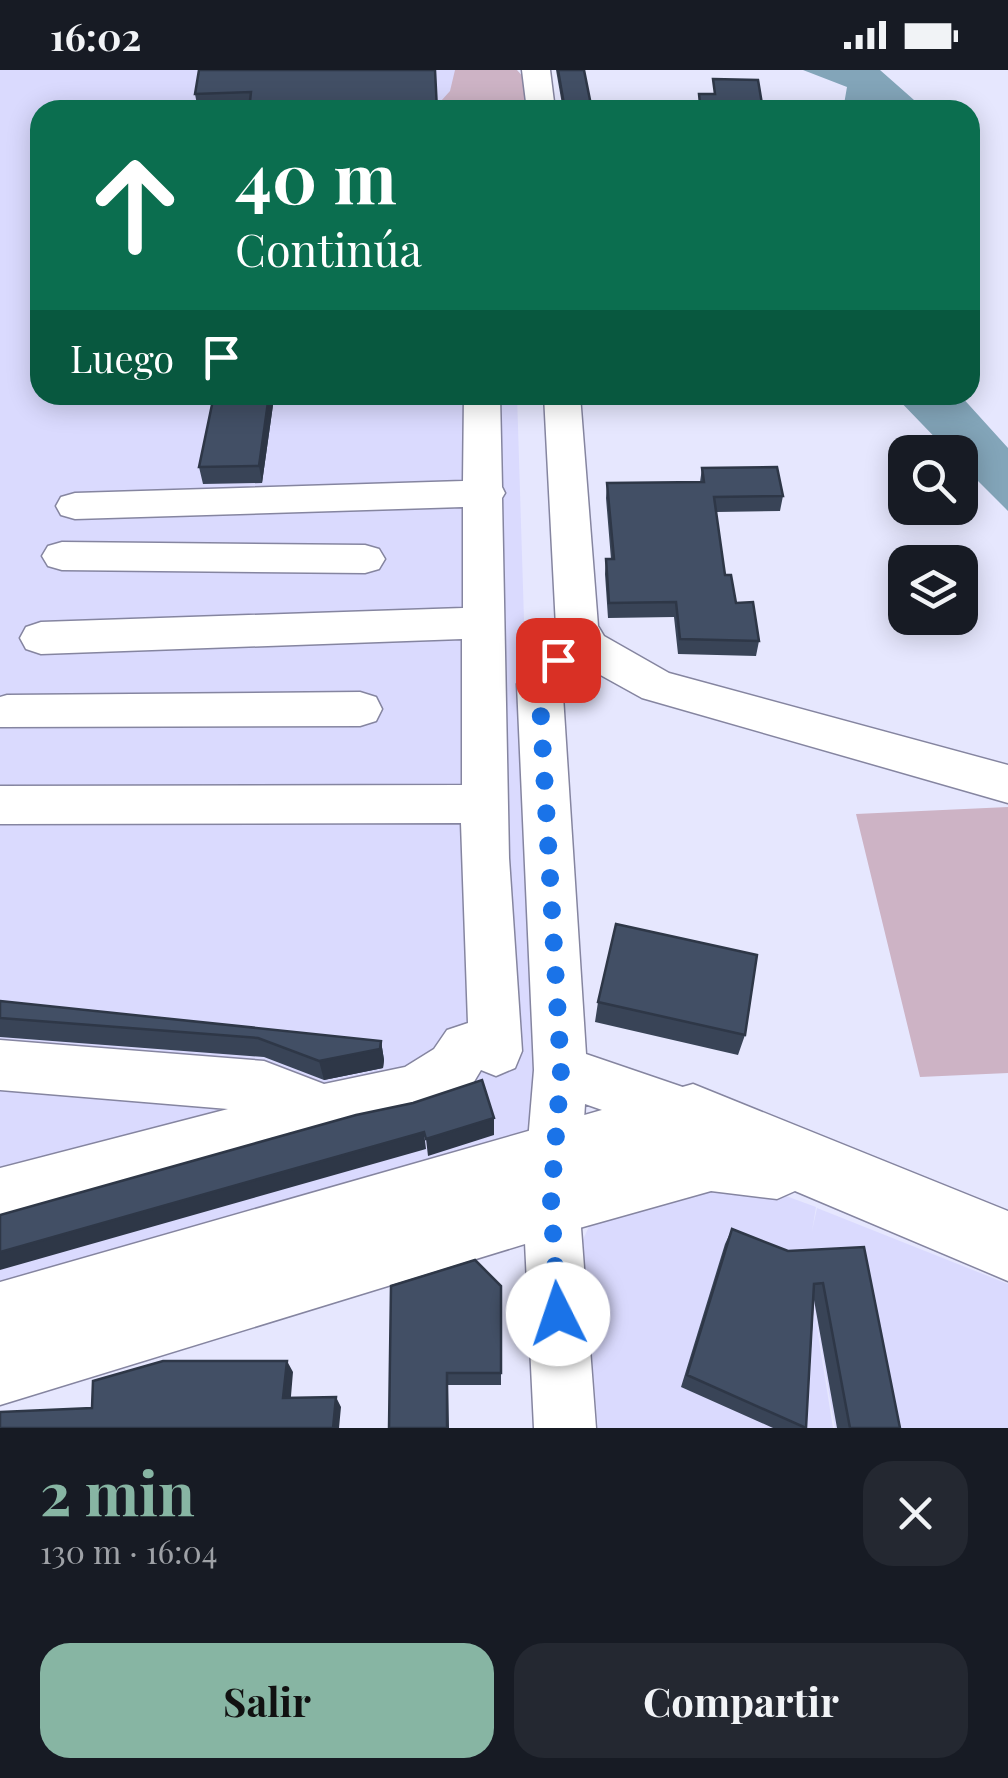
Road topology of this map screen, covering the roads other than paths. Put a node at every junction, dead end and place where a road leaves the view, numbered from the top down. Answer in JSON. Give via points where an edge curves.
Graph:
{"nodes":[{"id":1,"x":536,"y":70,"type":"edge"},
{"id":2,"x":540,"y":100,"type":"edge"},
{"id":3,"x":482,"y":405,"type":"edge"},
{"id":4,"x":563,"y":405,"type":"edge"},
{"id":5,"x":486,"y":493,"type":"junction"},
{"id":6,"x":75,"y":506,"type":"dead end"},
{"id":7,"x":62,"y":556,"type":"dead end"},
{"id":8,"x":365,"y":560,"type":"dead end"},
{"id":9,"x":485,"y":624,"type":"junction"},
{"id":10,"x":40,"y":638,"type":"dead end"},
{"id":11,"x":589,"y":646,"type":"junction"},
{"id":12,"x":360,"y":710,"type":"dead end"},
{"id":13,"x":8,"y":712,"type":"dead end"},
{"id":14,"x":1008,"y":784,"type":"edge"},
{"id":15,"x":485,"y":804,"type":"junction"},
{"id":16,"x":0,"y":805,"type":"edge"},
{"id":17,"x":0,"y":1064,"type":"edge"},
{"id":18,"x":561,"y":1070,"type":"junction"},
{"id":19,"x":319,"y":1111,"type":"junction"},
{"id":20,"x":693,"y":1116,"type":"junction"},
{"id":21,"x":824,"y":1170,"type":"junction"},
{"id":22,"x":552,"y":1178,"type":"junction"},
{"id":23,"x":0,"y":1196,"type":"edge"},
{"id":24,"x":1008,"y":1246,"type":"edge"},
{"id":25,"x":0,"y":1318,"type":"edge"},
{"id":26,"x":0,"y":1368,"type":"edge"},
{"id":27,"x":566,"y":1428,"type":"edge"}],
"edges":[{"from":1,"to":2,"type":"street"},
{"from":3,"to":5,"type":"street"},
{"from":4,"to":11,"type":"street","via":[[577,626]]},
{"from":5,"to":6,"type":"street"},
{"from":5,"to":9,"type":"street"},
{"from":7,"to":8,"type":"street"},
{"from":9,"to":10,"type":"street"},
{"from":9,"to":15,"type":"street"},
{"from":11,"to":14,"type":"street","via":[[658,686]]},
{"from":11,"to":18,"type":"street","via":[[543,670],[539,684]]},
{"from":12,"to":13,"type":"street"},
{"from":15,"to":16,"type":"street"},
{"from":15,"to":19,"type":"street","via":[[481,1049],[416,1091]]},
{"from":17,"to":19,"type":"street","via":[[264,1086]]},
{"from":18,"to":20,"type":"street"},
{"from":18,"to":22,"type":"street"},
{"from":19,"to":23,"type":"street"},
{"from":20,"to":21,"type":"main road"},
{"from":20,"to":22,"type":"main road"},
{"from":21,"to":22,"type":"main road","via":[[712,1158]]},
{"from":21,"to":24,"type":"main road"},
{"from":22,"to":25,"type":"main road"},
{"from":22,"to":26,"type":"main road"},
{"from":22,"to":27,"type":"street"}]}
